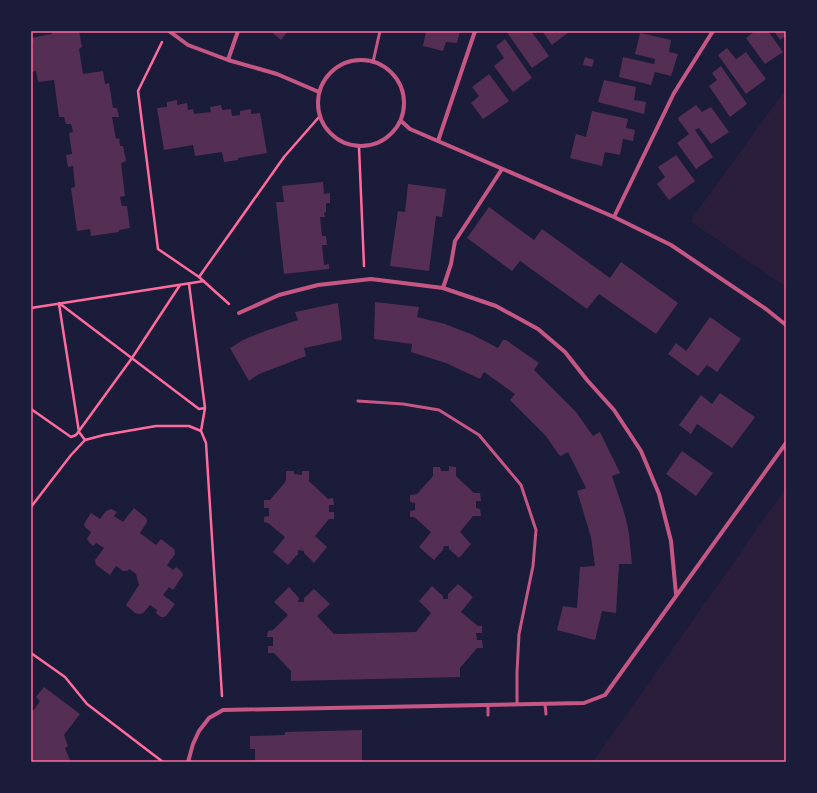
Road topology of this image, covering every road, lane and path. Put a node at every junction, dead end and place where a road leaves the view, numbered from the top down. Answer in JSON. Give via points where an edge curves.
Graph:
{"nodes":[{"id":1,"x":168,"y":31,"type":"edge"},
{"id":2,"x":238,"y":31,"type":"edge"},
{"id":3,"x":380,"y":31,"type":"edge"},
{"id":4,"x":475,"y":31,"type":"edge"},
{"id":5,"x":713,"y":31,"type":"edge"},
{"id":6,"x":164,"y":38,"type":"dead end"},
{"id":7,"x":228,"y":60,"type":"junction"},
{"id":8,"x":373,"y":62,"type":"junction"},
{"id":9,"x":319,"y":92,"type":"junction"},
{"id":10,"x":319,"y":117,"type":"junction"},
{"id":11,"x":401,"y":121,"type":"junction"},
{"id":12,"x":438,"y":141,"type":"junction"},
{"id":13,"x":359,"y":147,"type":"junction"},
{"id":14,"x":502,"y":169,"type":"junction"},
{"id":15,"x":614,"y":217,"type":"junction"},
{"id":16,"x":199,"y":277,"type":"junction"},
{"id":17,"x":364,"y":280,"type":"junction"},
{"id":18,"x":204,"y":281,"type":"junction"},
{"id":19,"x":188,"y":284,"type":"junction"},
{"id":20,"x":180,"y":285,"type":"junction"},
{"id":21,"x":443,"y":288,"type":"junction"},
{"id":22,"x":59,"y":303,"type":"junction"},
{"id":23,"x":31,"y":308,"type":"edge"},
{"id":24,"x":239,"y":313,"type":"joint"},
{"id":25,"x":786,"y":325,"type":"edge"},
{"id":26,"x":132,"y":358,"type":"junction"},
{"id":27,"x":358,"y":401,"type":"dead end"},
{"id":28,"x":205,"y":408,"type":"junction"},
{"id":29,"x":31,"y":409,"type":"edge"},
{"id":30,"x":201,"y":431,"type":"junction"},
{"id":31,"x":79,"y":432,"type":"junction"},
{"id":32,"x":85,"y":440,"type":"junction"},
{"id":33,"x":786,"y":443,"type":"edge"},
{"id":34,"x":31,"y":507,"type":"edge"},
{"id":35,"x":676,"y":594,"type":"junction"},
{"id":36,"x":31,"y":653,"type":"edge"},
{"id":37,"x":517,"y":704,"type":"junction"},
{"id":38,"x":545,"y":704,"type":"junction"},
{"id":39,"x":488,"y":705,"type":"junction"},
{"id":40,"x":223,"y":710,"type":"junction"},
{"id":41,"x":546,"y":714,"type":"dead end"},
{"id":42,"x":488,"y":715,"type":"dead end"},
{"id":43,"x":190,"y":761,"type":"edge"},
{"id":44,"x":163,"y":762,"type":"edge"}],
"edges":[{"from":1,"to":7,"type":"street","via":[[188,44]]},
{"from":2,"to":7,"type":"street"},
{"from":3,"to":8,"type":"lane"},
{"from":4,"to":12,"type":"street"},
{"from":5,"to":15,"type":"street","via":[[674,93]]},
{"from":6,"to":16,"type":"path","via":[[138,91],[158,249]]},
{"from":7,"to":9,"type":"street","via":[[277,74]]},
{"from":8,"to":9,"type":"street","via":[[346,62],[329,74]]},
{"from":8,"to":11,"type":"street","via":[[394,75],[400,85],[404,97]]},
{"from":9,"to":10,"type":"street"},
{"from":10,"to":13,"type":"street","via":[[325,129],[334,138]]},
{"from":10,"to":16,"type":"path","via":[[284,156]]},
{"from":11,"to":12,"type":"street","via":[[410,130]]},
{"from":11,"to":13,"type":"street","via":[[394,132],[384,140],[372,146]]},
{"from":12,"to":14,"type":"street"},
{"from":13,"to":17,"type":"path"},
{"from":14,"to":15,"type":"street"},
{"from":14,"to":21,"type":"street","via":[[455,241]]},
{"from":15,"to":25,"type":"street","via":[[671,245]]},
{"from":16,"to":18,"type":"path"},
{"from":17,"to":21,"type":"street"},
{"from":17,"to":24,"type":"street","via":[[318,285],[279,295]]},
{"from":18,"to":19,"type":"path"},
{"from":18,"to":24,"type":"path"},
{"from":19,"to":20,"type":"path"},
{"from":19,"to":28,"type":"path"},
{"from":20,"to":22,"type":"path"},
{"from":20,"to":26,"type":"path"},
{"from":21,"to":35,"type":"street","via":[[496,306],[538,329],[565,352],[614,410],[641,451],[659,494],[671,541]]},
{"from":22,"to":23,"type":"path"},
{"from":22,"to":26,"type":"path"},
{"from":22,"to":31,"type":"path"},
{"from":26,"to":28,"type":"path","via":[[198,409]]},
{"from":26,"to":31,"type":"path"},
{"from":27,"to":37,"type":"lane","via":[[439,410],[480,435],[521,485],[536,530],[533,566],[519,634]]},
{"from":28,"to":30,"type":"path"},
{"from":29,"to":31,"type":"path","via":[[71,437]]},
{"from":30,"to":32,"type":"path","via":[[189,426],[156,426]]},
{"from":30,"to":40,"type":"path","via":[[206,443]]},
{"from":31,"to":32,"type":"path"},
{"from":32,"to":34,"type":"path"},
{"from":33,"to":35,"type":"street"},
{"from":35,"to":38,"type":"street","via":[[605,694],[584,703]]},
{"from":36,"to":44,"type":"path","via":[[65,677],[87,704]]},
{"from":37,"to":38,"type":"street"},
{"from":37,"to":39,"type":"street"},
{"from":38,"to":41,"type":"lane"},
{"from":39,"to":40,"type":"street"},
{"from":39,"to":42,"type":"lane"},
{"from":40,"to":43,"type":"street","via":[[209,718],[199,731],[192,744]]}]}
